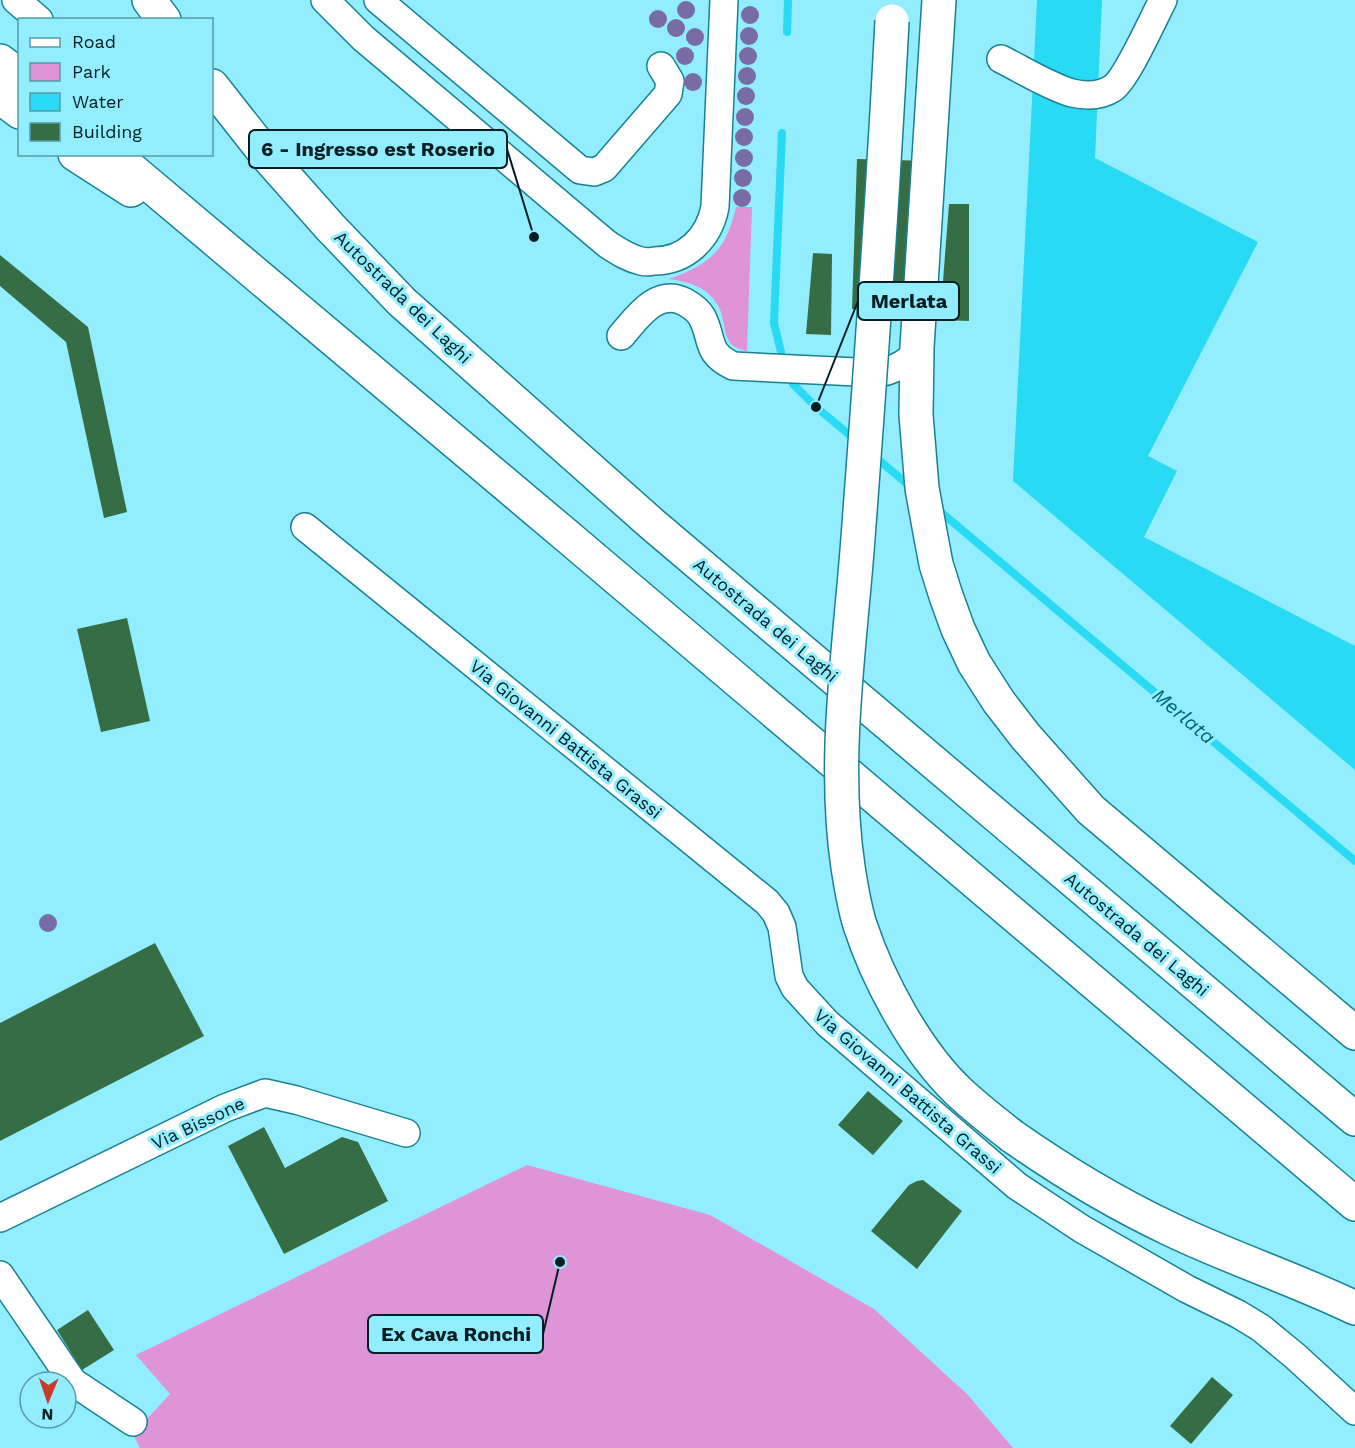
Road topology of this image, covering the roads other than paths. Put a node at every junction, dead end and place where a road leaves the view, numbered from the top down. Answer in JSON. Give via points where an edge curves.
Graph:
{"nodes":[{"id":1,"x":16,"y":0,"type":"edge"},
{"id":2,"x":149,"y":0,"type":"edge"},
{"id":3,"x":326,"y":0,"type":"edge"},
{"id":4,"x":378,"y":0,"type":"edge"},
{"id":5,"x":724,"y":0,"type":"edge"},
{"id":6,"x":1163,"y":0,"type":"edge"},
{"id":7,"x":893,"y":11,"type":"edge"},
{"id":8,"x":938,"y":12,"type":"edge"},
{"id":9,"x":37,"y":18,"type":"edge"},
{"id":10,"x":162,"y":18,"type":"edge"},
{"id":11,"x":1001,"y":59,"type":"dead end"},
{"id":12,"x":0,"y":61,"type":"edge"},
{"id":13,"x":661,"y":66,"type":"dead end"},
{"id":14,"x":18,"y":74,"type":"edge"},
{"id":15,"x":213,"y":87,"type":"edge"},
{"id":16,"x":0,"y":97,"type":"edge"},
{"id":17,"x":18,"y":110,"type":"edge"},
{"id":18,"x":78,"y":156,"type":"edge"},
{"id":19,"x":115,"y":156,"type":"edge"},
{"id":20,"x":222,"y":246,"type":"junction"},
{"id":21,"x":621,"y":336,"type":"dead end"},
{"id":22,"x":910,"y":358,"type":"dead end"},
{"id":23,"x":305,"y":527,"type":"dead end"},
{"id":24,"x":1355,"y":1034,"type":"edge"},
{"id":25,"x":1355,"y":1119,"type":"edge"},
{"id":26,"x":406,"y":1133,"type":"dead end"},
{"id":27,"x":1355,"y":1204,"type":"edge"},
{"id":28,"x":0,"y":1218,"type":"edge"},
{"id":29,"x":0,"y":1275,"type":"edge"},
{"id":30,"x":1355,"y":1308,"type":"edge"},
{"id":31,"x":1355,"y":1411,"type":"edge"},
{"id":32,"x":133,"y":1422,"type":"dead end"}],
"edges":[{"from":1,"to":9,"type":"street"},
{"from":2,"to":10,"type":"highway"},
{"from":3,"to":5,"type":"street","via":[[363,38],[607,244],[624,256],[643,262],[676,258],[690,250],[708,230],[713,217]]},
{"from":4,"to":13,"type":"street","via":[[580,170],[594,172],[604,168],[668,94],[670,81]]},
{"from":6,"to":11,"type":"street","via":[[1124,76],[1106,92],[1072,93]]},
{"from":7,"to":30,"type":"highway","bridge":true,"via":[[876,301],[842,744],[842,813],[851,888],[860,924],[898,1012],[920,1045],[956,1089],[1012,1136],[1106,1196],[1171,1230]]},
{"from":8,"to":24,"type":"highway","via":[[915,416],[922,488],[936,564],[958,629],[999,702],[1091,810]]},
{"from":12,"to":14,"type":"highway"},
{"from":15,"to":25,"type":"highway","name":"Autostrada dei Laghi","via":[[268,157],[402,302],[652,524]]},
{"from":16,"to":17,"type":"highway"},
{"from":18,"to":20,"type":"highway"},
{"from":19,"to":20,"type":"highway"},
{"from":20,"to":27,"type":"highway"},
{"from":21,"to":22,"type":"street","via":[[644,309],[669,298],[681,300],[700,314],[714,352],[734,366],[878,373],[891,371]]},
{"from":23,"to":31,"type":"street","name":"Via Giovanni Battista Grassi","via":[[767,902],[782,927],[789,976],[795,988],[827,1023],[1017,1186],[1092,1234],[1261,1328]]},
{"from":26,"to":28,"type":"street","name":"Via Bissone","via":[[265,1093],[225,1108]]},
{"from":29,"to":32,"type":"street","via":[[73,1382]]}]}
